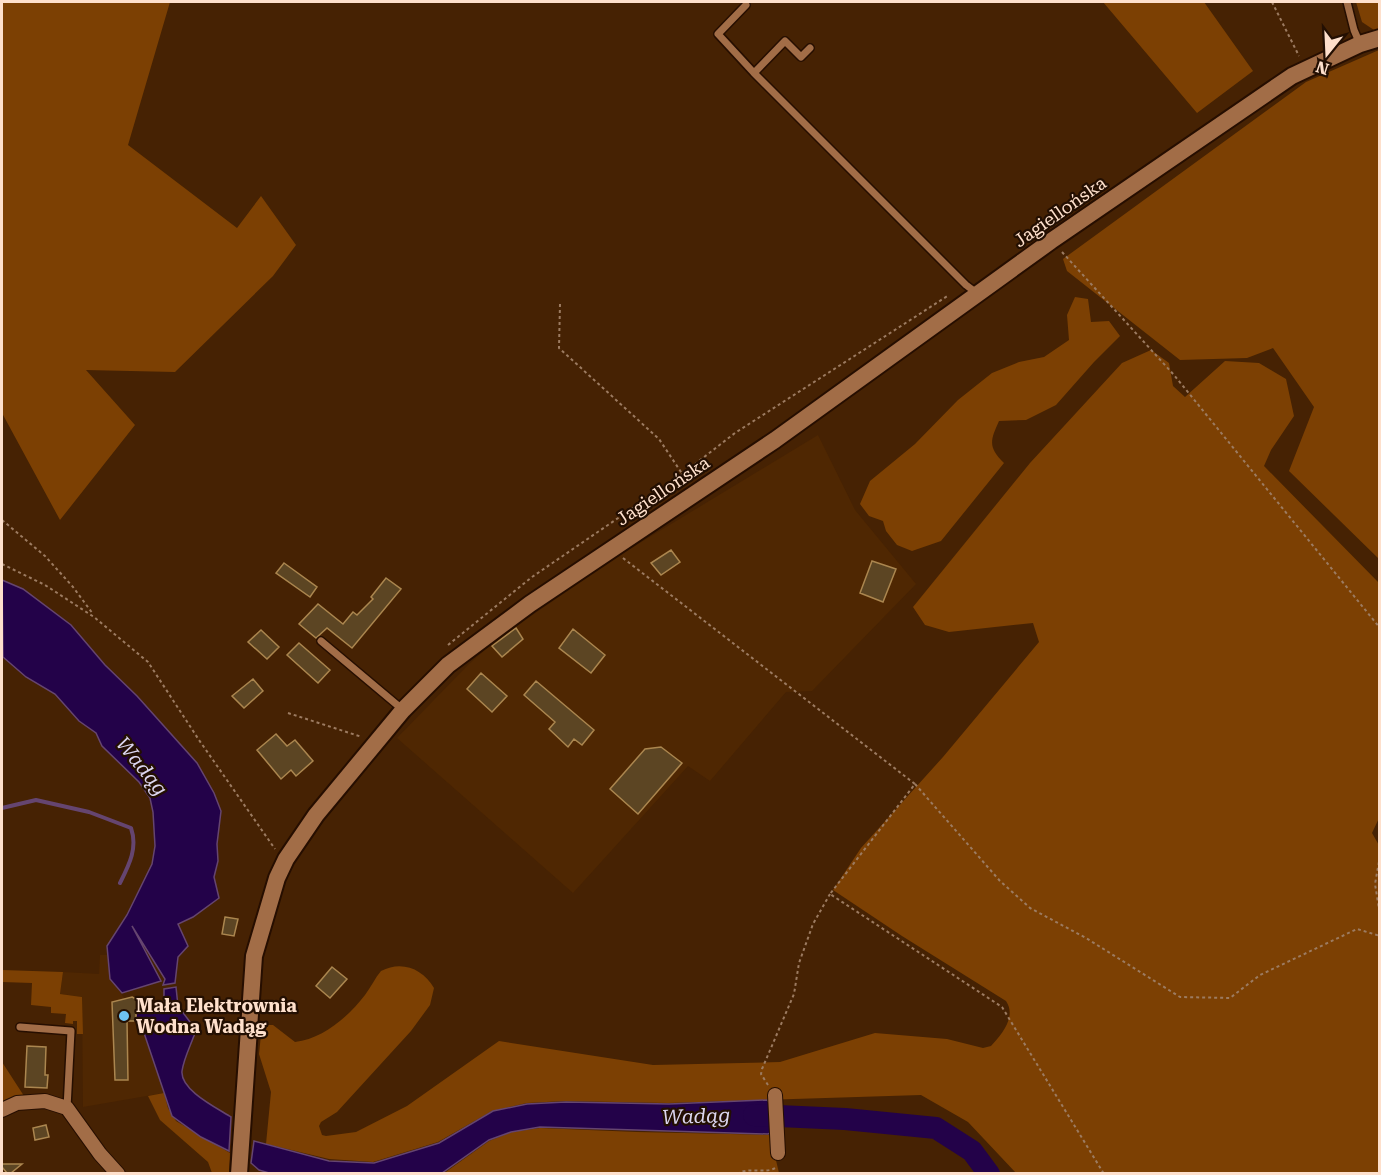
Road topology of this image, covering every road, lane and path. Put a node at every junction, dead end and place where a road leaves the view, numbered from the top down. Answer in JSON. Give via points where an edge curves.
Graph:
{"nodes":[{"id":1,"x":1272,"y":2,"type":"edge"},
{"id":2,"x":1347,"y":2,"type":"edge"},
{"id":3,"x":746,"y":5,"type":"dead end"},
{"id":4,"x":1380,"y":38,"type":"edge"},
{"id":5,"x":1360,"y":44,"type":"junction"},
{"id":6,"x":810,"y":48,"type":"dead end"},
{"id":7,"x":1306,"y":69,"type":"junction"},
{"id":8,"x":754,"y":73,"type":"junction"},
{"id":9,"x":1051,"y":241,"type":"junction"},
{"id":10,"x":972,"y":289,"type":"junction"},
{"id":11,"x":560,"y":304,"type":"dead end"},
{"id":12,"x":681,"y":475,"type":"junction"},
{"id":13,"x":697,"y":492,"type":"junction"},
{"id":14,"x":2,"y":520,"type":"edge"},
{"id":15,"x":611,"y":549,"type":"junction"},
{"id":16,"x":2,"y":564,"type":"edge"},
{"id":17,"x":94,"y":617,"type":"junction"},
{"id":18,"x":1380,"y":628,"type":"edge"},
{"id":19,"x":321,"y":641,"type":"dead end"},
{"id":20,"x":448,"y":645,"type":"dead end"},
{"id":21,"x":404,"y":710,"type":"junction"},
{"id":22,"x":288,"y":713,"type":"dead end"},
{"id":23,"x":375,"y":743,"type":"junction"},
{"id":24,"x":915,"y":784,"type":"junction"},
{"id":25,"x":1380,"y":856,"type":"edge"},
{"id":26,"x":285,"y":859,"type":"junction"},
{"id":27,"x":830,"y":894,"type":"junction"},
{"id":28,"x":1380,"y":915,"type":"edge"},
{"id":29,"x":1380,"y":936,"type":"edge"},
{"id":30,"x":20,"y":1027,"type":"dead end"},
{"id":31,"x":775,"y":1095,"type":"joint"},
{"id":32,"x":67,"y":1108,"type":"junction"},
{"id":33,"x":2,"y":1110,"type":"edge"},
{"id":34,"x":778,"y":1153,"type":"joint"},
{"id":35,"x":118,"y":1173,"type":"edge"},
{"id":36,"x":239,"y":1173,"type":"edge"},
{"id":37,"x":737,"y":1173,"type":"edge"},
{"id":38,"x":1104,"y":1173,"type":"edge"}],
"edges":[{"from":1,"to":7,"type":"path"},
{"from":2,"to":5,"type":"lane"},
{"from":3,"to":8,"type":"lane","via":[[718,34]]},
{"from":4,"to":5,"type":"street","name":"Jagiellońska"},
{"from":5,"to":7,"type":"street","name":"Jagiellońska"},
{"from":6,"to":8,"type":"lane","via":[[801,57],[784,41]]},
{"from":7,"to":9,"type":"street","name":"Jagiellońska"},
{"from":8,"to":10,"type":"lane"},
{"from":9,"to":10,"type":"street","name":"Jagiellońska"},
{"from":9,"to":18,"type":"path","via":[[1174,375]]},
{"from":10,"to":12,"type":"path","via":[[921,312],[735,433]]},
{"from":10,"to":13,"type":"street","name":"Jagiellońska","via":[[775,440]]},
{"from":11,"to":12,"type":"path","via":[[559,348],[659,439]]},
{"from":12,"to":13,"type":"path"},
{"from":12,"to":20,"type":"path","via":[[532,577]]},
{"from":13,"to":15,"type":"street","name":"Jagiellońska"},
{"from":14,"to":17,"type":"path","via":[[45,555]]},
{"from":15,"to":21,"type":"street","name":"Jagiellońska","via":[[448,665]]},
{"from":15,"to":24,"type":"path"},
{"from":16,"to":17,"type":"path","via":[[45,585]]},
{"from":17,"to":26,"type":"path","via":[[148,662]]},
{"from":19,"to":21,"type":"lane"},
{"from":21,"to":23,"type":"street","name":"Jagiellońska"},
{"from":22,"to":23,"type":"path"},
{"from":23,"to":26,"type":"street","name":"Jagiellońska"},
{"from":24,"to":27,"type":"path"},
{"from":24,"to":29,"type":"path","via":[[1000,881],[1030,908],[1180,997],[1230,998],[1260,975],[1357,929]]},
{"from":25,"to":28,"type":"path","via":[[1375,884]]},
{"from":26,"to":36,"type":"street","name":"Jagiellońska","via":[[254,956]]},
{"from":27,"to":31,"type":"path","via":[[813,924],[799,963],[794,994],[762,1069],[763,1078]]},
{"from":27,"to":38,"type":"path","via":[[1002,1008]]},
{"from":30,"to":32,"type":"lane","via":[[71,1031]]},
{"from":31,"to":34,"type":"street"},
{"from":32,"to":33,"type":"street","via":[[45,1101],[17,1103]]},
{"from":32,"to":35,"type":"street"},
{"from":34,"to":37,"type":"path","via":[[778,1166],[772,1171]]}]}
